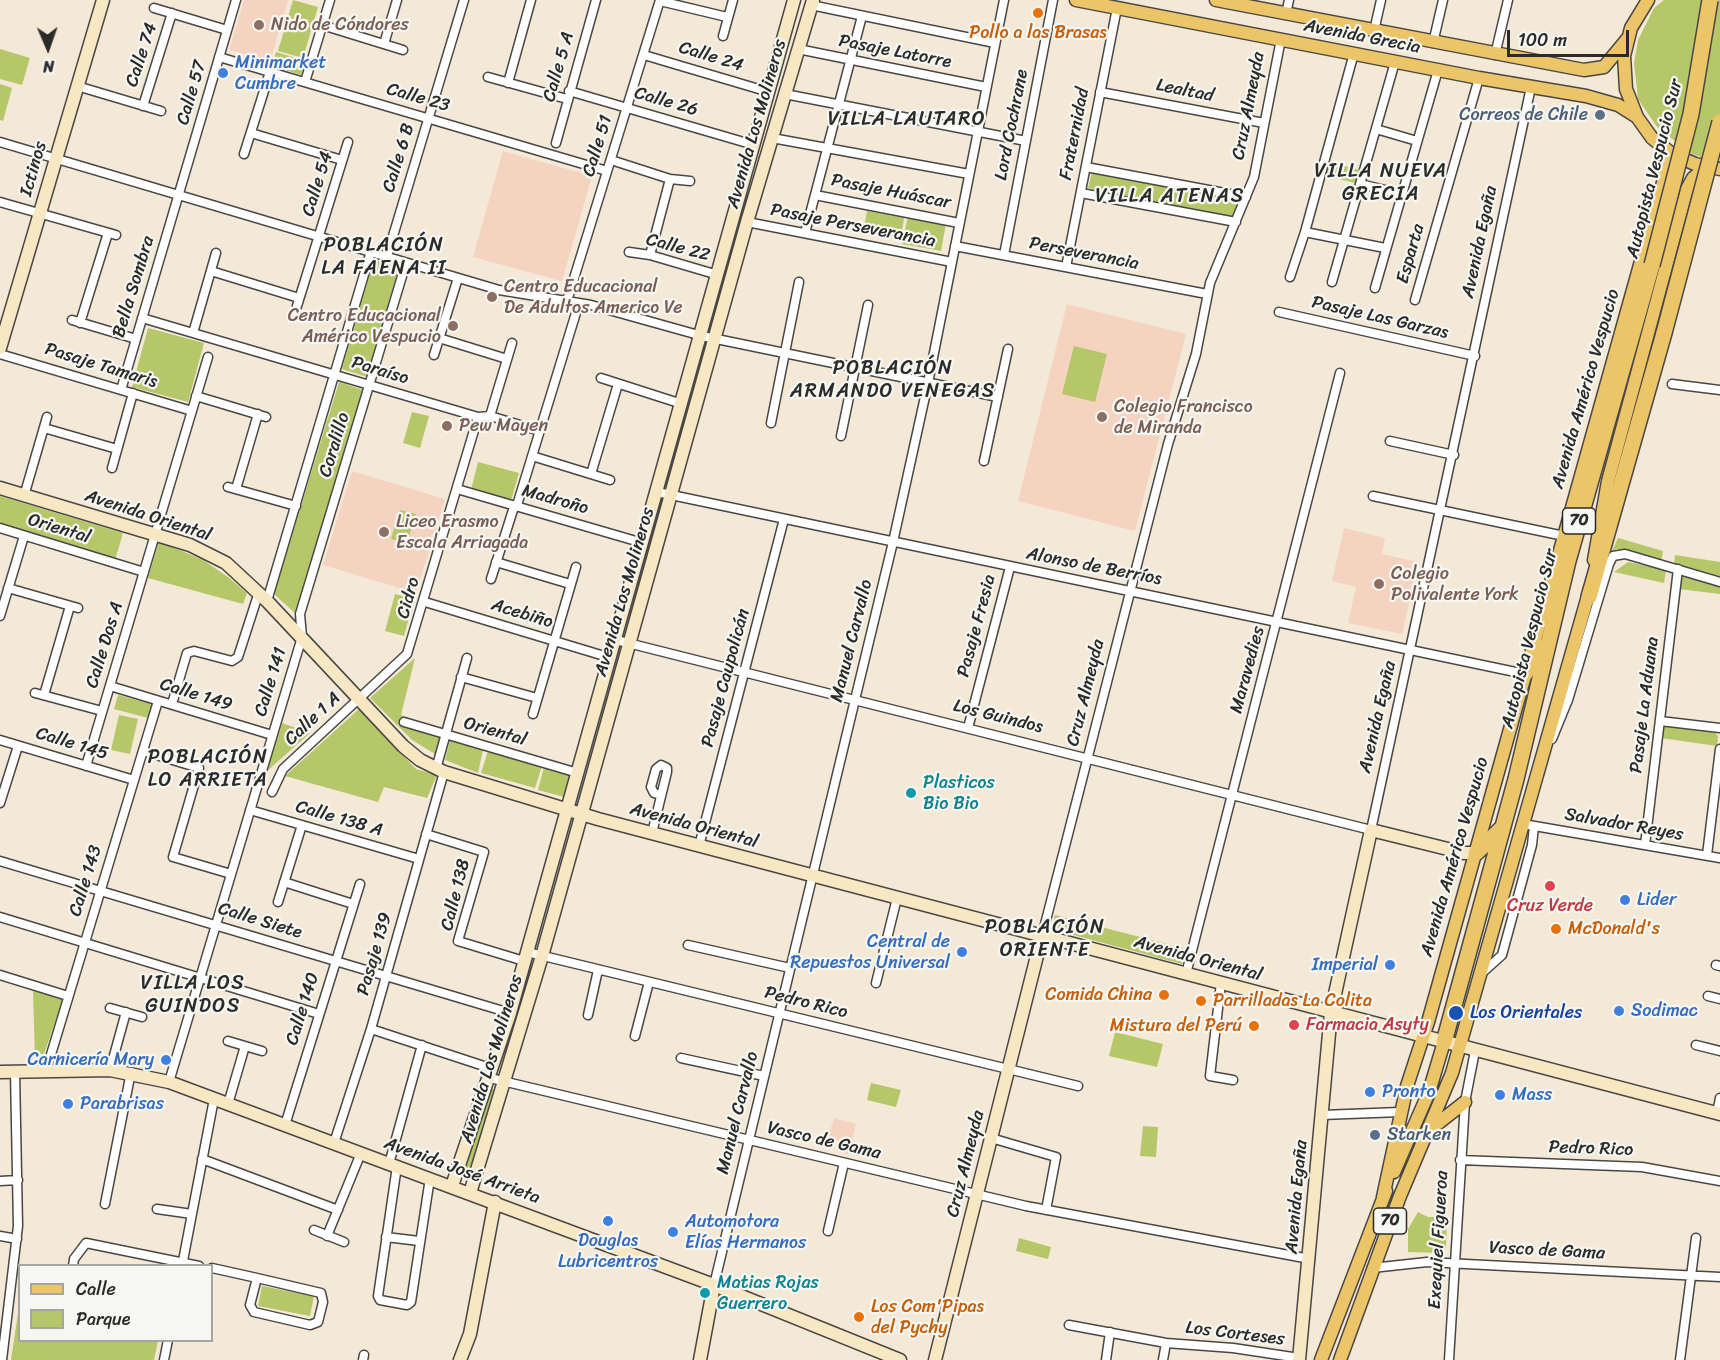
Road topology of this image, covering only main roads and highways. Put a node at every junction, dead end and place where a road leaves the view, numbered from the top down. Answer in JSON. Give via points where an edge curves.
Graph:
{"nodes":[{"id":1,"x":1076,"y":0,"type":"edge"},
{"id":2,"x":1216,"y":0,"type":"edge"},
{"id":3,"x":1648,"y":0,"type":"edge"},
{"id":4,"x":1710,"y":0,"type":"edge"},
{"id":5,"x":1628,"y":38,"type":"junction"},
{"id":6,"x":1637,"y":117,"type":"junction"},
{"id":7,"x":1720,"y":122,"type":"edge"},
{"id":8,"x":1662,"y":147,"type":"junction"},
{"id":9,"x":1706,"y":167,"type":"junction"},
{"id":10,"x":1720,"y":169,"type":"edge"},
{"id":11,"x":1589,"y":597,"type":"junction"},
{"id":12,"x":1550,"y":631,"type":"junction"},
{"id":13,"x":1525,"y":674,"type":"junction"},
{"id":14,"x":1503,"y":825,"type":"junction"},
{"id":15,"x":1476,"y":853,"type":"junction"},
{"id":16,"x":1444,"y":1042,"type":"joint"},
{"id":17,"x":1465,"y":1102,"type":"road end"},
{"id":18,"x":1427,"y":1133,"type":"junction"},
{"id":19,"x":1383,"y":1197,"type":"junction"},
{"id":20,"x":1321,"y":1360,"type":"edge"},
{"id":21,"x":1340,"y":1360,"type":"edge"}],
"edges":[{"from":1,"to":6,"type":"main road","name":"Avenida Grecia","via":[[1613,103]]},
{"from":2,"to":5,"type":"main road","name":"Avenida Grecia","via":[[1591,70],[1608,64]]},
{"from":3,"to":5,"type":"main road"},
{"from":4,"to":12,"type":"highway","name":"Autopista Vespucio Sur","number":"70","bridge":true,"via":[[1691,114]]},
{"from":5,"to":6,"type":"main road","via":[[1624,75]]},
{"from":6,"to":8,"type":"main road"},
{"from":7,"to":11,"type":"highway","number":"70","bridge":true},
{"from":8,"to":9,"type":"main road","via":[[1683,160]]},
{"from":8,"to":13,"type":"main road","name":"Avenida Américo Vespucio","via":[[1667,161],[1664,179]]},
{"from":9,"to":10,"type":"main road"},
{"from":9,"to":11,"type":"main road","via":[[1687,189],[1657,297],[1608,481]]},
{"from":11,"to":18,"type":"main road","number":"70","via":[[1540,764],[1528,825],[1449,1084]]},
{"from":12,"to":13,"type":"highway"},
{"from":12,"to":14,"type":"highway","name":"Autopista Vespucio Sur","number":"70"},
{"from":13,"to":15,"type":"main road","name":"Avenida Américo Vespucio"},
{"from":14,"to":15,"type":"highway"},
{"from":14,"to":16,"type":"highway","name":"Autopista Vespucio Sur","number":"70"},
{"from":15,"to":19,"type":"main road","name":"Avenida Américo Vespucio","via":[[1400,1112]]},
{"from":16,"to":19,"type":"main road","name":"Avenida Américo Vespucio","number":"70","via":[[1429,1092]]},
{"from":17,"to":18,"type":"main road"},
{"from":18,"to":21,"type":"main road","number":"70","via":[[1372,1268]]},
{"from":19,"to":20,"type":"main road","name":"Avenida Américo Vespucio","number":"70"}]}
